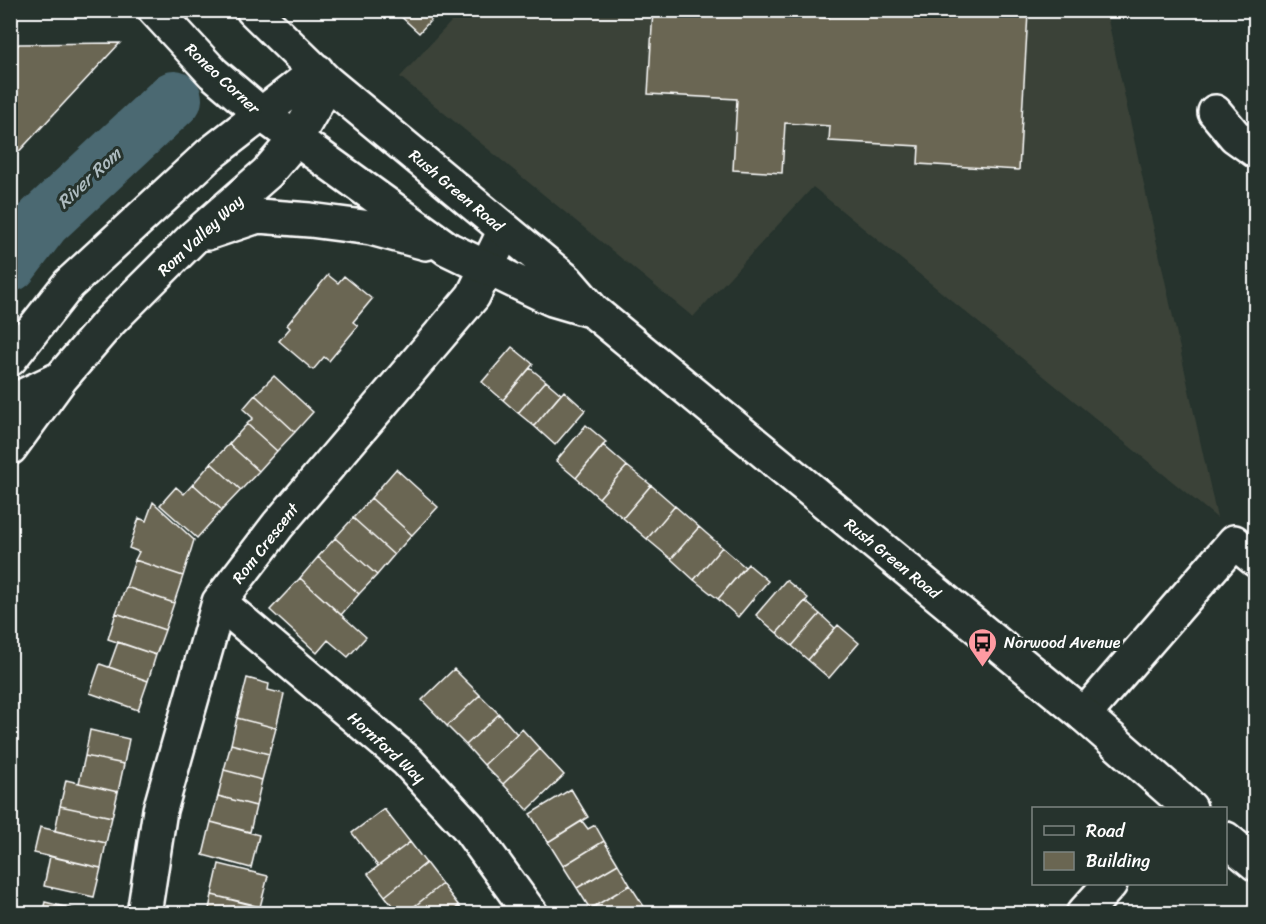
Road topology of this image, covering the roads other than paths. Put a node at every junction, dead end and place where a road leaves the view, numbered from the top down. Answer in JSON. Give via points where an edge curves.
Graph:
{"nodes":[{"id":1,"x":155,"y":10,"type":"edge"},
{"id":2,"x":253,"y":10,"type":"edge"},
{"id":3,"x":213,"y":73,"type":"junction"},
{"id":4,"x":322,"y":77,"type":"junction"},
{"id":5,"x":1215,"y":112,"type":"dead end"},
{"id":6,"x":260,"y":113,"type":"junction"},
{"id":7,"x":296,"y":140,"type":"junction"},
{"id":8,"x":1256,"y":151,"type":"edge"},
{"id":9,"x":210,"y":154,"type":"junction"},
{"id":10,"x":505,"y":230,"type":"junction"},
{"id":11,"x":194,"y":237,"type":"junction"},
{"id":12,"x":448,"y":249,"type":"junction"},
{"id":13,"x":486,"y":267,"type":"junction"},
{"id":14,"x":593,"y":311,"type":"junction"},
{"id":15,"x":10,"y":359,"type":"edge"},
{"id":16,"x":61,"y":378,"type":"junction"},
{"id":17,"x":10,"y":399,"type":"edge"},
{"id":18,"x":10,"y":448,"type":"edge"},
{"id":19,"x":1256,"y":560,"type":"edge"},
{"id":20,"x":219,"y":602,"type":"junction"},
{"id":21,"x":1084,"y":715,"type":"junction"},
{"id":22,"x":1183,"y":806,"type":"edge"},
{"id":23,"x":1227,"y":839,"type":"edge"},
{"id":24,"x":1256,"y":864,"type":"edge"},
{"id":25,"x":1109,"y":885,"type":"edge"},
{"id":26,"x":144,"y":914,"type":"edge"},
{"id":27,"x":531,"y":914,"type":"edge"},
{"id":28,"x":1083,"y":914,"type":"edge"}],
"edges":[{"from":1,"to":3,"type":"main road","name":"Roneo Corner"},
{"from":2,"to":4,"type":"main road"},
{"from":3,"to":6,"type":"main road","name":"Roneo Corner"},
{"from":3,"to":9,"type":"main road","via":[[221,118]]},
{"from":4,"to":6,"type":"main road"},
{"from":4,"to":7,"type":"main road","name":"Rom Valley Way"},
{"from":4,"to":10,"type":"main road","name":"Rush Green Road"},
{"from":5,"to":8,"type":"main road","via":[[1235,136]]},
{"from":6,"to":7,"type":"main road","name":"Roneo Corner"},
{"from":6,"to":9,"type":"main road"},
{"from":7,"to":11,"type":"main road","name":"Rom Valley Way","via":[[267,173]]},
{"from":7,"to":12,"type":"main road","name":"Rush Green Road"},
{"from":9,"to":15,"type":"main road","via":[[69,284]]},
{"from":10,"to":13,"type":"main road","name":"Rom Crescent"},
{"from":10,"to":14,"type":"main road","name":"Rush Green Road","via":[[567,280]]},
{"from":11,"to":12,"type":"main road","name":"Rush Green Road","via":[[258,216],[371,228]]},
{"from":11,"to":16,"type":"main road","name":"Rom Valley Way","via":[[110,321]]},
{"from":12,"to":13,"type":"main road","name":"Rush Green Road"},
{"from":13,"to":14,"type":"main road","name":"Rush Green Road","via":[[552,298]]},
{"from":13,"to":20,"type":"main road","name":"Rom Crescent","via":[[473,296],[278,525]]},
{"from":14,"to":21,"type":"main road","name":"Rush Green Road"},
{"from":16,"to":17,"type":"main road","name":"Rom Valley Way"},
{"from":16,"to":18,"type":"main road","name":"Rom Valley Way"},
{"from":19,"to":21,"type":"main road","via":[[1234,542]]},
{"from":20,"to":26,"type":"main road","name":"Rom Crescent","via":[[160,810]]},
{"from":20,"to":27,"type":"main road","name":"Hornford Way","via":[[407,761],[468,827]]},
{"from":21,"to":22,"type":"main road","name":"Rush Green Road"},
{"from":23,"to":24,"type":"main road"},
{"from":25,"to":28,"type":"main road"}]}
